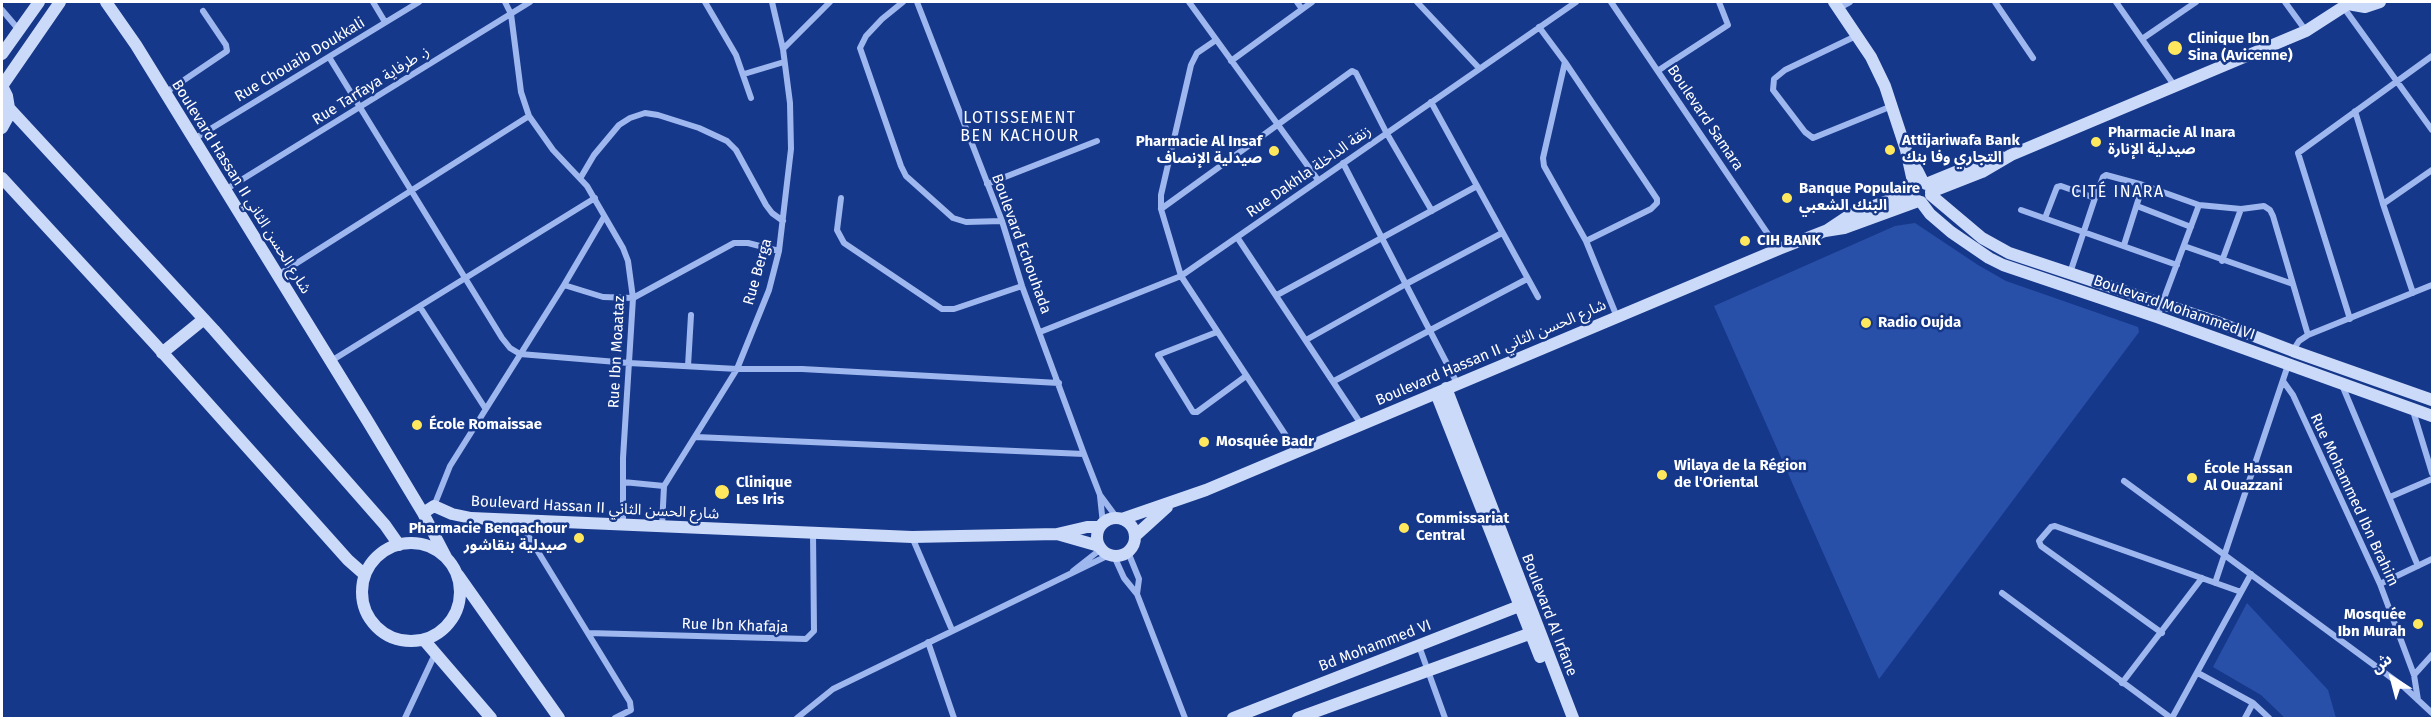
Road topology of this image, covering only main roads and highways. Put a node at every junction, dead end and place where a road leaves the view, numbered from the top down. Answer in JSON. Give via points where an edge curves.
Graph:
{"nodes":[{"id":1,"x":39,"y":2,"type":"edge"},
{"id":2,"x":60,"y":2,"type":"edge"},
{"id":3,"x":2380,"y":2,"type":"edge"},
{"id":4,"x":111,"y":3,"type":"edge"},
{"id":5,"x":1841,"y":4,"type":"edge"},
{"id":6,"x":2348,"y":5,"type":"edge"},
{"id":7,"x":2,"y":54,"type":"edge"},
{"id":8,"x":2,"y":86,"type":"edge"},
{"id":9,"x":9,"y":108,"type":"junction"},
{"id":10,"x":2,"y":129,"type":"edge"},
{"id":11,"x":2,"y":178,"type":"edge"},
{"id":12,"x":1922,"y":192,"type":"junction"},
{"id":13,"x":204,"y":319,"type":"junction"},
{"id":14,"x":162,"y":352,"type":"junction"},
{"id":15,"x":1446,"y":388,"type":"junction"},
{"id":16,"x":2433,"y":400,"type":"edge"},
{"id":17,"x":2433,"y":416,"type":"edge"},
{"id":18,"x":1170,"y":504,"type":"junction"},
{"id":19,"x":423,"y":513,"type":"junction"},
{"id":20,"x":1119,"y":519,"type":"junction"},
{"id":21,"x":1101,"y":525,"type":"junction"},
{"id":22,"x":1057,"y":534,"type":"junction"},
{"id":23,"x":1135,"y":536,"type":"junction"},
{"id":24,"x":399,"y":545,"type":"junction"},
{"id":25,"x":1106,"y":552,"type":"junction"},
{"id":26,"x":447,"y":559,"type":"junction"},
{"id":27,"x":456,"y":572,"type":"junction"},
{"id":28,"x":365,"y":575,"type":"junction"},
{"id":29,"x":1524,"y":604,"type":"junction"},
{"id":30,"x":1535,"y":632,"type":"junction"},
{"id":31,"x":424,"y":640,"type":"junction"},
{"id":32,"x":491,"y":718,"type":"edge"},
{"id":33,"x":559,"y":718,"type":"edge"},
{"id":34,"x":1233,"y":718,"type":"edge"},
{"id":35,"x":1303,"y":718,"type":"edge"},
{"id":36,"x":1565,"y":718,"type":"edge"},
{"id":37,"x":1573,"y":718,"type":"edge"}],
"edges":[{"from":1,"to":7,"type":"main road"},
{"from":2,"to":8,"type":"main road"},
{"from":3,"to":6,"type":"main road","via":[[2365,7]]},
{"from":4,"to":19,"type":"main road","name":"Boulevard Hassan II شارع الحسن الثاني"},
{"from":5,"to":12,"type":"main road","name":"Boulevard Mohammed VI","via":[[1877,69],[1906,150],[1916,164]]},
{"from":6,"to":12,"type":"main road","name":"Boulevard Hassan II شارع الحسن الثاني","via":[[2306,31],[2012,155],[1984,161]]},
{"from":8,"to":9,"type":"main road"},
{"from":9,"to":10,"type":"main road"},
{"from":9,"to":13,"type":"main road"},
{"from":11,"to":14,"type":"main road"},
{"from":12,"to":15,"type":"main road","name":"Boulevard Hassan II شارع الحسن الثاني","via":[[1850,215],[1825,231]]},
{"from":12,"to":16,"type":"main road","name":"Boulevard Mohammed VI","via":[[1998,248]]},
{"from":12,"to":17,"type":"main road","name":"Boulevard Mohammed VI","via":[[1930,214],[2003,265]]},
{"from":13,"to":14,"type":"main road"},
{"from":13,"to":24,"type":"main road"},
{"from":14,"to":28,"type":"main road"},
{"from":15,"to":18,"type":"main road","name":"Boulevard Hassan II شارع الحسن الثاني"},
{"from":15,"to":29,"type":"main road","name":"Boulevard Al Irfane"},
{"from":18,"to":20,"type":"main road","name":"Boulevard Hassan II شارع الحسن الثاني"},
{"from":18,"to":23,"type":"main road","name":"Boulevard Hassan II شارع الحسن الثاني"},
{"from":19,"to":22,"type":"main road","name":"Boulevard Hassan II شارع الحسن الثاني","via":[[434,506],[459,517],[912,537]]},
{"from":19,"to":26,"type":"main road","name":"Boulevard Hassan II شارع الحسن الثاني"},
{"from":20,"to":21,"type":"main road"},
{"from":20,"to":23,"type":"main road","via":[[1130,525]]},
{"from":21,"to":22,"type":"main road","name":"Boulevard Hassan II شارع الحسن الثاني"},
{"from":21,"to":25,"type":"main road","via":[[1097,537]]},
{"from":22,"to":25,"type":"main road","name":"Boulevard Hassan II شارع الحسن الثاني"},
{"from":23,"to":25,"type":"main road","via":[[1128,552]]},
{"from":24,"to":26,"type":"main road","via":[[425,545]]},
{"from":24,"to":28,"type":"main road","via":[[375,559]]},
{"from":26,"to":27,"type":"main road"},
{"from":27,"to":31,"type":"main road","via":[[460,592],[456,613],[443,630]]},
{"from":27,"to":33,"type":"main road"},
{"from":28,"to":31,"type":"main road","via":[[362,596],[374,625],[402,641]]},
{"from":29,"to":30,"type":"main road","name":"Boulevard Al Irfane"},
{"from":29,"to":34,"type":"main road","name":"Bd Mohammed VI"},
{"from":30,"to":35,"type":"main road"},
{"from":30,"to":36,"type":"main road","name":"Boulevard Al Irfane"},
{"from":30,"to":37,"type":"main road","name":"Boulevard Al Irfane"},
{"from":31,"to":32,"type":"main road"}]}
